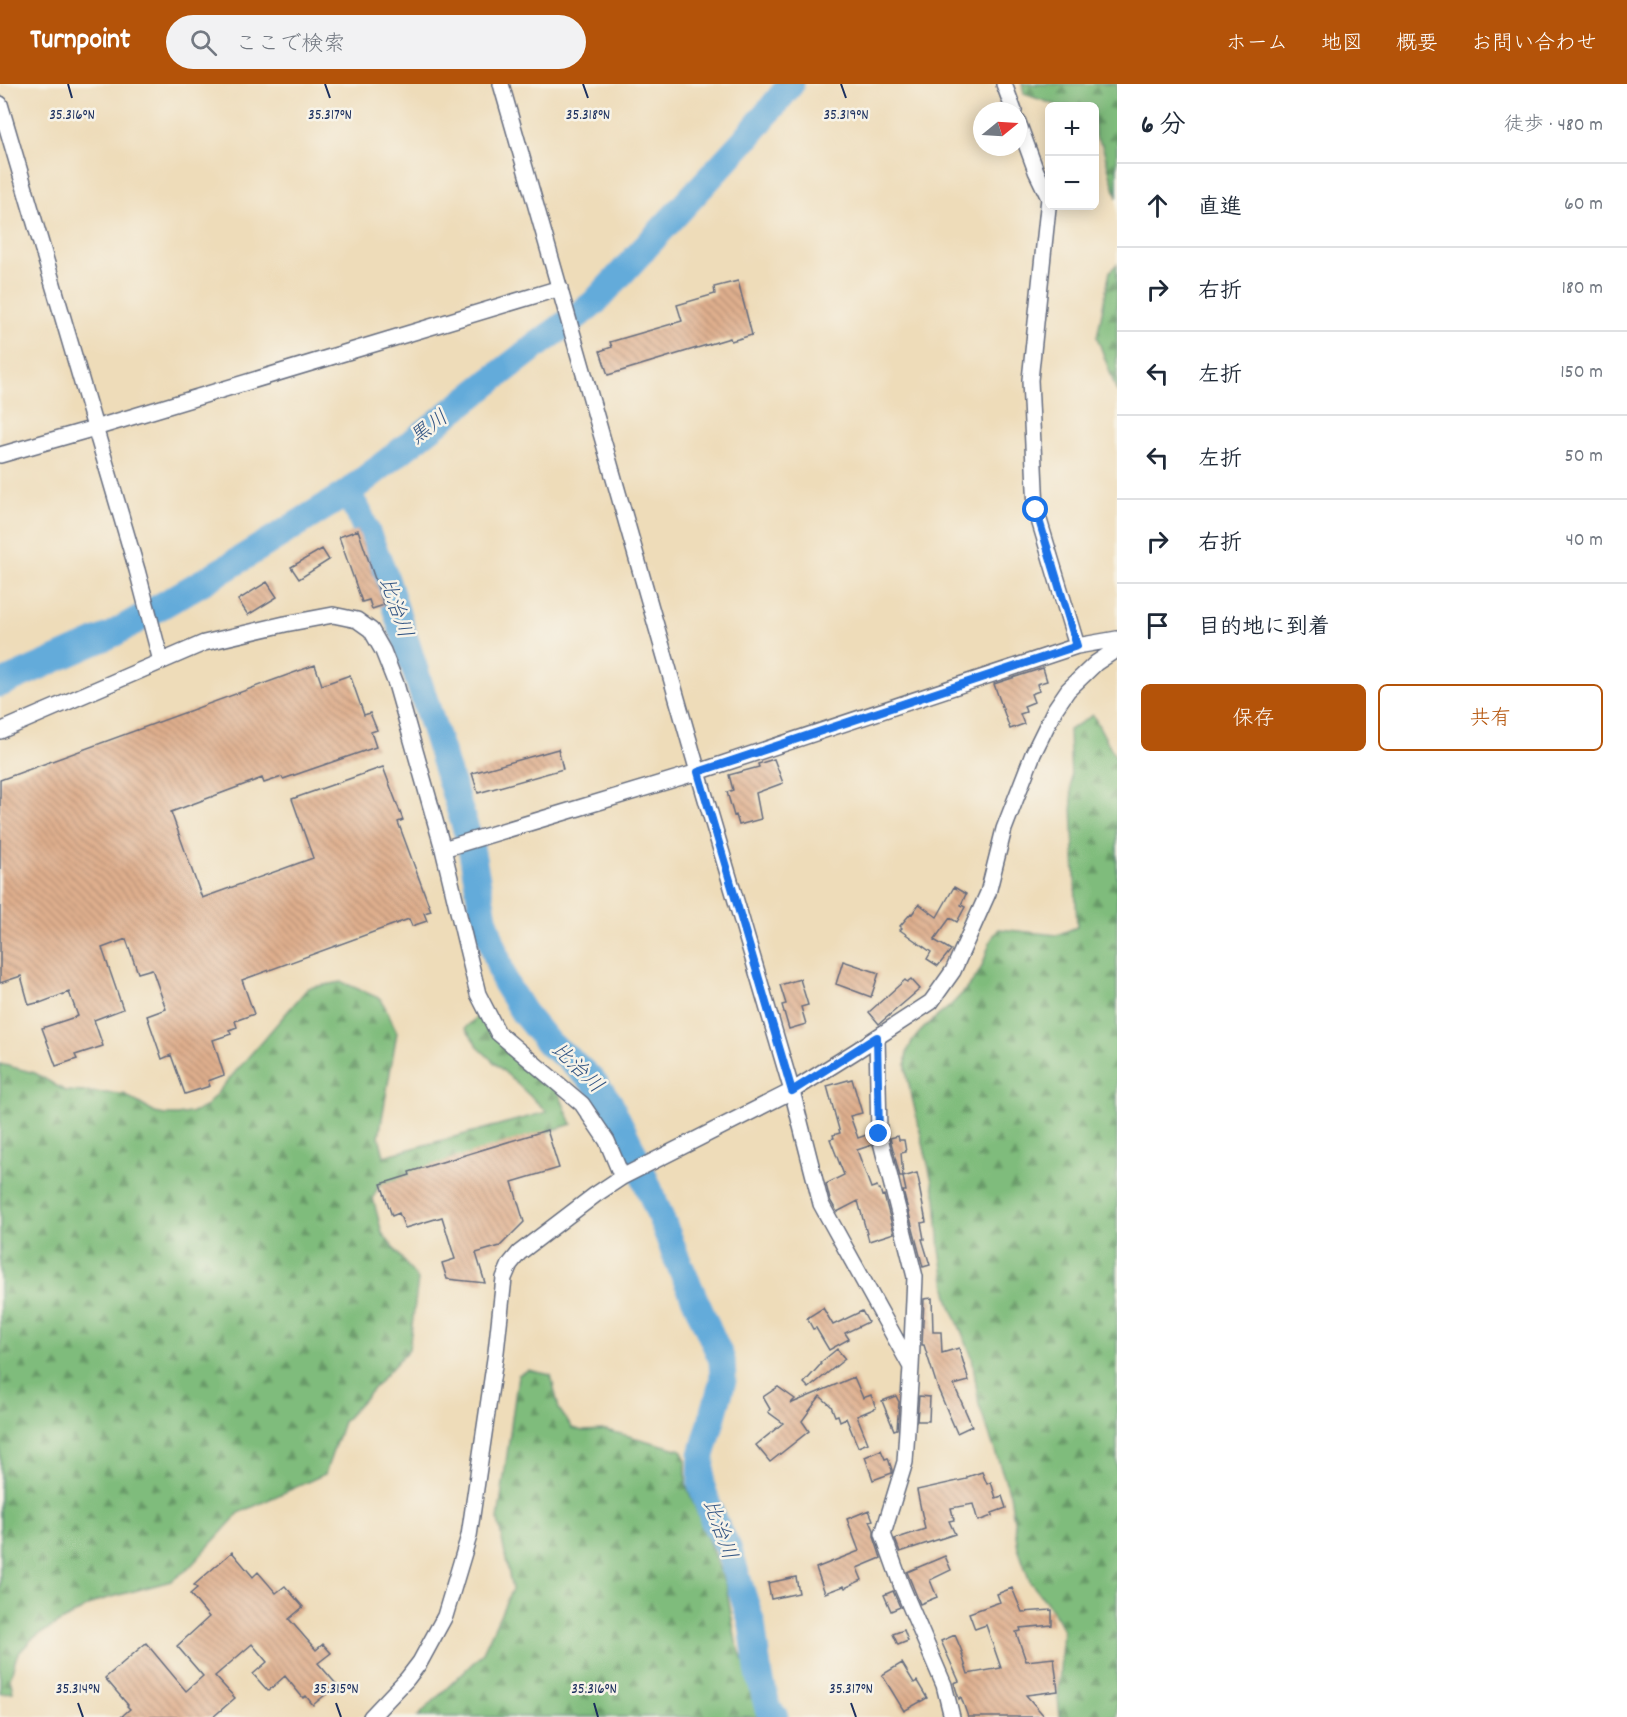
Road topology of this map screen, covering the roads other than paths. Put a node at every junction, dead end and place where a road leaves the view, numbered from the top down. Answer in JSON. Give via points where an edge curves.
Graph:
{"nodes":[{"id":1,"x":501,"y":84,"type":"edge"},
{"id":2,"x":1004,"y":84,"type":"edge"},
{"id":3,"x":1011,"y":102,"type":"edge"},
{"id":4,"x":0,"y":104,"type":"edge"},
{"id":5,"x":1027,"y":146,"type":"edge"},
{"id":6,"x":560,"y":288,"type":"junction"},
{"id":7,"x":95,"y":428,"type":"junction"},
{"id":8,"x":0,"y":454,"type":"edge"},
{"id":9,"x":1117,"y":639,"type":"edge"},
{"id":10,"x":1077,"y":646,"type":"junction"},
{"id":11,"x":1117,"y":649,"type":"edge"},
{"id":12,"x":160,"y":655,"type":"junction"},
{"id":13,"x":0,"y":731,"type":"edge"},
{"id":14,"x":698,"y":772,"type":"junction"},
{"id":15,"x":443,"y":849,"type":"junction"},
{"id":16,"x":877,"y":1037,"type":"junction"},
{"id":17,"x":792,"y":1091,"type":"junction"},
{"id":18,"x":622,"y":1177,"type":"junction"},
{"id":19,"x":911,"y":1367,"type":"junction"},
{"id":20,"x":371,"y":1717,"type":"edge"},
{"id":21,"x":952,"y":1717,"type":"edge"}],
"edges":[{"from":1,"to":6,"type":"street"},
{"from":2,"to":3,"type":"street"},
{"from":4,"to":7,"type":"street"},
{"from":5,"to":10,"type":"street","via":[[1049,198],[1030,380],[1036,510]]},
{"from":6,"to":7,"type":"street"},
{"from":6,"to":14,"type":"street"},
{"from":7,"to":8,"type":"street"},
{"from":7,"to":12,"type":"street"},
{"from":9,"to":10,"type":"street"},
{"from":10,"to":14,"type":"street"},
{"from":11,"to":16,"type":"street","via":[[1068,690],[1055,709],[1004,829],[988,893],[953,971],[931,1002]]},
{"from":12,"to":13,"type":"street"},
{"from":12,"to":15,"type":"street","via":[[333,615],[357,620],[371,630],[396,684]]},
{"from":14,"to":15,"type":"street"},
{"from":14,"to":17,"type":"street"},
{"from":15,"to":18,"type":"street","via":[[478,994],[498,1033],[582,1104],[607,1142]]},
{"from":16,"to":17,"type":"street"},
{"from":16,"to":19,"type":"street","via":[[879,1134],[915,1277]]},
{"from":17,"to":18,"type":"street"},
{"from":17,"to":19,"type":"street","via":[[821,1204]]},
{"from":18,"to":20,"type":"street","via":[[519,1253],[510,1264],[504,1278],[469,1536],[446,1616],[420,1662]]},
{"from":19,"to":21,"type":"street","via":[[905,1462],[883,1534],[944,1685]]}]}
